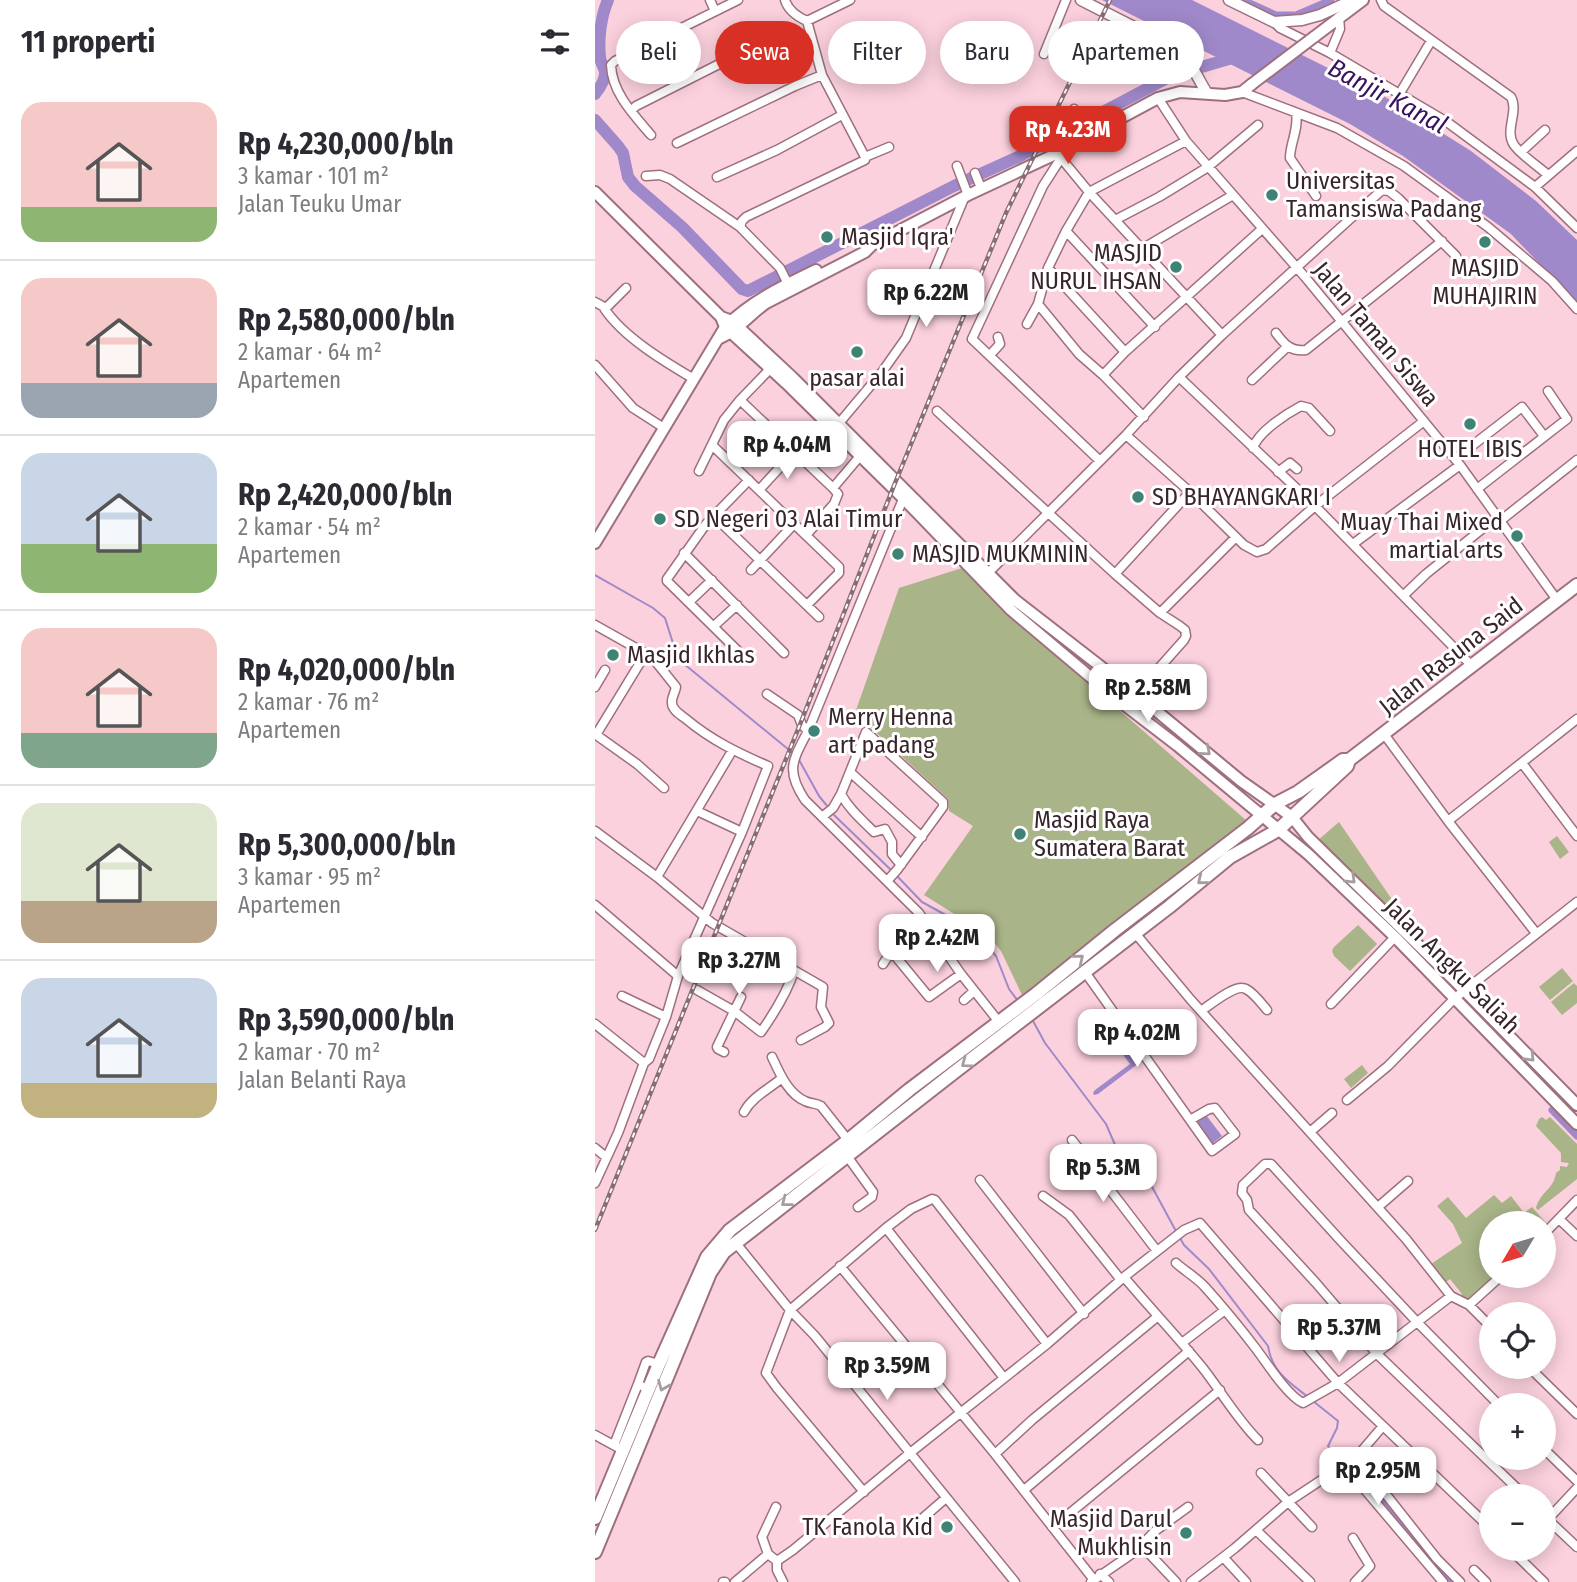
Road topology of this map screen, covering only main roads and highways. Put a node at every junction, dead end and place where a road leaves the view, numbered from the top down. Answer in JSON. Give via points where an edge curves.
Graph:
{"nodes":[{"id":1,"x":1363,"y":0,"type":"edge"},
{"id":2,"x":595,"y":192,"type":"edge"},
{"id":3,"x":872,"y":245,"type":"junction"},
{"id":4,"x":730,"y":325,"type":"junction"},
{"id":5,"x":789,"y":380,"type":"junction"},
{"id":6,"x":835,"y":427,"type":"junction"},
{"id":7,"x":904,"y":495,"type":"junction"},
{"id":8,"x":595,"y":543,"type":"edge"},
{"id":9,"x":1577,"y":585,"type":"edge"},
{"id":10,"x":1057,"y":632,"type":"junction"},
{"id":11,"x":1049,"y":642,"type":"junction"},
{"id":12,"x":1349,"y":760,"type":"junction"},
{"id":13,"x":1275,"y":804,"type":"junction"},
{"id":14,"x":1261,"y":816,"type":"junction"},
{"id":15,"x":1292,"y":817,"type":"junction"},
{"id":16,"x":1278,"y":830,"type":"junction"},
{"id":17,"x":1459,"y":994,"type":"junction"},
{"id":18,"x":1029,"y":1007,"type":"junction"},
{"id":19,"x":1017,"y":1017,"type":"junction"},
{"id":20,"x":1577,"y":1105,"type":"edge"},
{"id":21,"x":1577,"y":1124,"type":"edge"},
{"id":22,"x":870,"y":1130,"type":"junction"},
{"id":23,"x":595,"y":1518,"type":"edge"},
{"id":24,"x":595,"y":1551,"type":"edge"}],
"edges":[{"from":1,"to":3,"type":"main road","bridge":true,"via":[[1242,92],[1181,92],[1158,98],[1089,131],[1061,155],[977,179],[966,193]]},
{"from":2,"to":4,"type":"main road"},
{"from":3,"to":4,"type":"main road"},
{"from":3,"to":4,"type":"main road","via":[[787,281]]},
{"from":4,"to":5,"type":"main road"},
{"from":4,"to":5,"type":"main road","via":[[770,369]]},
{"from":4,"to":8,"type":"main road"},
{"from":5,"to":6,"type":"main road"},
{"from":6,"to":7,"type":"main road"},
{"from":6,"to":7,"type":"main road"},
{"from":7,"to":10,"type":"main road","name":"Jalan Angku Saliah","via":[[1015,600]]},
{"from":7,"to":11,"type":"main road","name":"Jalan Angku Saliah","via":[[1011,610]]},
{"from":9,"to":12,"type":"main road","name":"Jalan Rasuna Said"},
{"from":10,"to":11,"type":"main road"},
{"from":10,"to":13,"type":"main road","name":"Jalan Angku Saliah","one_way":true},
{"from":11,"to":14,"type":"main road","name":"Jalan Angku Saliah"},
{"from":12,"to":13,"type":"main road"},
{"from":12,"to":15,"type":"main road"},
{"from":13,"to":14,"type":"main road"},
{"from":13,"to":15,"type":"main road","name":"Jalan Angku Saliah"},
{"from":14,"to":16,"type":"main road","name":"Jalan Angku Saliah"},
{"from":18,"to":14,"type":"main road","one_way":true,"via":[[1115,930]]},
{"from":15,"to":16,"type":"main road"},
{"from":15,"to":17,"type":"main road","name":"Jalan Angku Saliah","one_way":true},
{"from":16,"to":17,"type":"main road","name":"Jalan Angku Saliah"},
{"from":16,"to":18,"type":"main road","one_way":true,"via":[[1230,857],[1085,972]]},
{"from":17,"to":20,"type":"main road","name":"Jalan Angku Saliah","one_way":true},
{"from":17,"to":21,"type":"main road","name":"Jalan Angku Saliah"},
{"from":18,"to":19,"type":"main road"},
{"from":19,"to":22,"type":"main road","one_way":true},
{"from":19,"to":22,"type":"main road","via":[[999,1022],[909,1090]]},
{"from":22,"to":23,"type":"main road","via":[[848,1140],[730,1230],[706,1257],[659,1364],[643,1387]]},
{"from":22,"to":24,"type":"main road","one_way":true,"via":[[847,1156],[735,1242],[710,1273]]}]}
